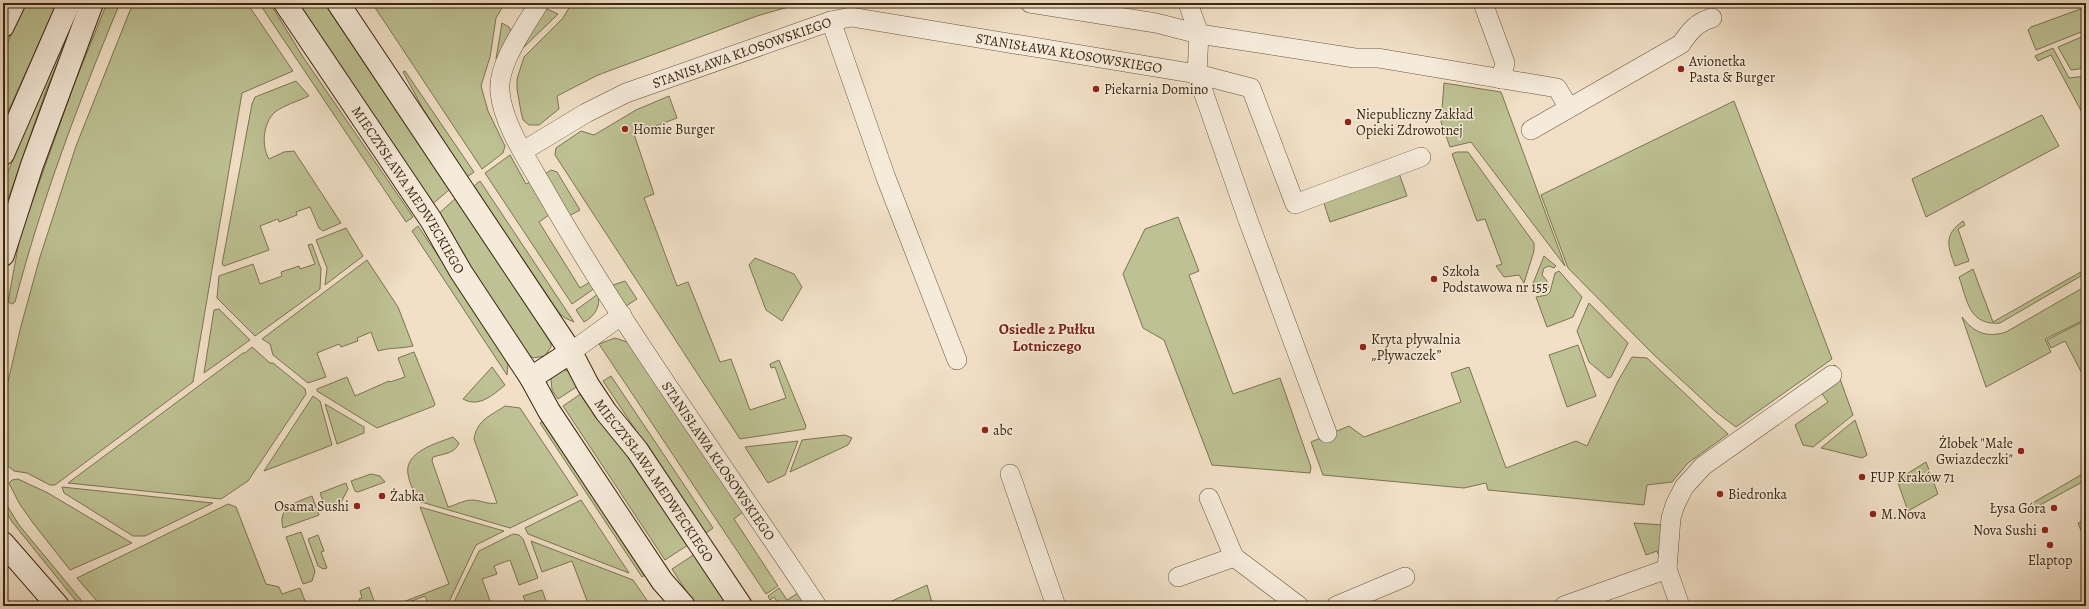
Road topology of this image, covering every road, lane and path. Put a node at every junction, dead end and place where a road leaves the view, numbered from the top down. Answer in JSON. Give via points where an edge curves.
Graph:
{"nodes":[{"id":1,"x":14,"y":3,"type":"edge"},
{"id":2,"x":69,"y":3,"type":"edge"},
{"id":3,"x":92,"y":3,"type":"edge"},
{"id":4,"x":285,"y":3,"type":"edge"},
{"id":5,"x":338,"y":3,"type":"edge"},
{"id":6,"x":539,"y":3,"type":"edge"},
{"id":7,"x":1030,"y":3,"type":"edge"},
{"id":8,"x":1188,"y":3,"type":"edge"},
{"id":9,"x":1483,"y":3,"type":"edge"},
{"id":10,"x":1712,"y":18,"type":"dead end"},
{"id":11,"x":831,"y":21,"type":"junction"},
{"id":12,"x":3,"y":26,"type":"edge"},
{"id":13,"x":1199,"y":34,"type":"junction"},
{"id":14,"x":1197,"y":74,"type":"junction"},
{"id":15,"x":1501,"y":79,"type":"junction"},
{"id":16,"x":1569,"y":108,"type":"junction"},
{"id":17,"x":1531,"y":130,"type":"dead end"},
{"id":18,"x":523,"y":151,"type":"junction"},
{"id":19,"x":3,"y":154,"type":"edge"},
{"id":20,"x":1421,"y":157,"type":"dead end"},
{"id":21,"x":3,"y":254,"type":"edge"},
{"id":22,"x":622,"y":315,"type":"junction"},
{"id":23,"x":570,"y":352,"type":"junction"},
{"id":24,"x":957,"y":360,"type":"dead end"},
{"id":25,"x":1832,"y":375,"type":"dead end"},
{"id":26,"x":531,"y":378,"type":"junction"},
{"id":27,"x":1327,"y":433,"type":"dead end"},
{"id":28,"x":1010,"y":474,"type":"dead end"},
{"id":29,"x":1209,"y":498,"type":"dead end"},
{"id":30,"x":3,"y":525,"type":"edge"},
{"id":31,"x":3,"y":542,"type":"edge"},
{"id":32,"x":1234,"y":556,"type":"junction"},
{"id":33,"x":1667,"y":570,"type":"junction"},
{"id":34,"x":1178,"y":577,"type":"dead end"},
{"id":35,"x":1405,"y":577,"type":"dead end"},
{"id":36,"x":34,"y":578,"type":"junction"},
{"id":37,"x":58,"y":606,"type":"edge"},
{"id":38,"x":684,"y":606,"type":"edge"},
{"id":39,"x":741,"y":606,"type":"edge"},
{"id":40,"x":817,"y":606,"type":"edge"},
{"id":41,"x":1056,"y":606,"type":"edge"},
{"id":42,"x":1299,"y":606,"type":"edge"},
{"id":43,"x":1336,"y":606,"type":"edge"},
{"id":44,"x":1564,"y":606,"type":"edge"},
{"id":45,"x":1680,"y":606,"type":"edge"}],
"edges":[{"from":1,"to":12,"type":"street"},
{"from":2,"to":19,"type":"street"},
{"from":3,"to":21,"type":"street","via":[[32,165]]},
{"from":4,"to":26,"type":"street","name":"MIECZYSŁAWA MEDWECKIEGO","via":[[431,220],[461,272]]},
{"from":5,"to":23,"type":"street","name":"MIECZYSŁAWA MEDWECKIEGO"},
{"from":6,"to":18,"type":"street","via":[[511,52],[500,81],[503,109]]},
{"from":7,"to":13,"type":"street","via":[[1156,23]]},
{"from":8,"to":13,"type":"street"},
{"from":9,"to":15,"type":"street","via":[[1505,63]]},
{"from":10,"to":16,"type":"street","via":[[1692,29],[1682,44]]},
{"from":11,"to":14,"type":"street","name":"STANISŁAWA KŁOSOWSKIEGO","via":[[851,17]]},
{"from":11,"to":18,"type":"street","name":"STANISŁAWA KŁOSOWSKIEGO","via":[[626,93],[586,113]]},
{"from":11,"to":24,"type":"street","via":[[886,178]]},
{"from":13,"to":14,"type":"street"},
{"from":13,"to":15,"type":"street","via":[[1355,58],[1378,58]]},
{"from":14,"to":20,"type":"street","name":"STANISŁAWA KŁOSOWSKIEGO","via":[[1251,88],[1295,204]]},
{"from":14,"to":27,"type":"street"},
{"from":15,"to":16,"type":"street","via":[[1557,88]]},
{"from":16,"to":17,"type":"street"},
{"from":18,"to":22,"type":"street","name":"STANISŁAWA KŁOSOWSKIEGO","via":[[569,233]]},
{"from":22,"to":23,"type":"street"},
{"from":22,"to":40,"type":"street","name":"STANISŁAWA KŁOSOWSKIEGO"},
{"from":23,"to":26,"type":"street"},
{"from":23,"to":39,"type":"street","name":"MIECZYSŁAWA MEDWECKIEGO","via":[[606,412],[637,450]]},
{"from":25,"to":33,"type":"street","via":[[1703,466],[1684,487],[1671,518]]},
{"from":26,"to":38,"type":"street","name":"MIECZYSŁAWA MEDWECKIEGO","via":[[549,411],[662,581]]},
{"from":28,"to":41,"type":"street"},
{"from":29,"to":32,"type":"street"},
{"from":30,"to":36,"type":"street"},
{"from":31,"to":36,"type":"street"},
{"from":32,"to":34,"type":"street"},
{"from":32,"to":42,"type":"street"},
{"from":33,"to":44,"type":"street"},
{"from":33,"to":45,"type":"street"},
{"from":35,"to":43,"type":"street"},
{"from":36,"to":37,"type":"street"}]}
